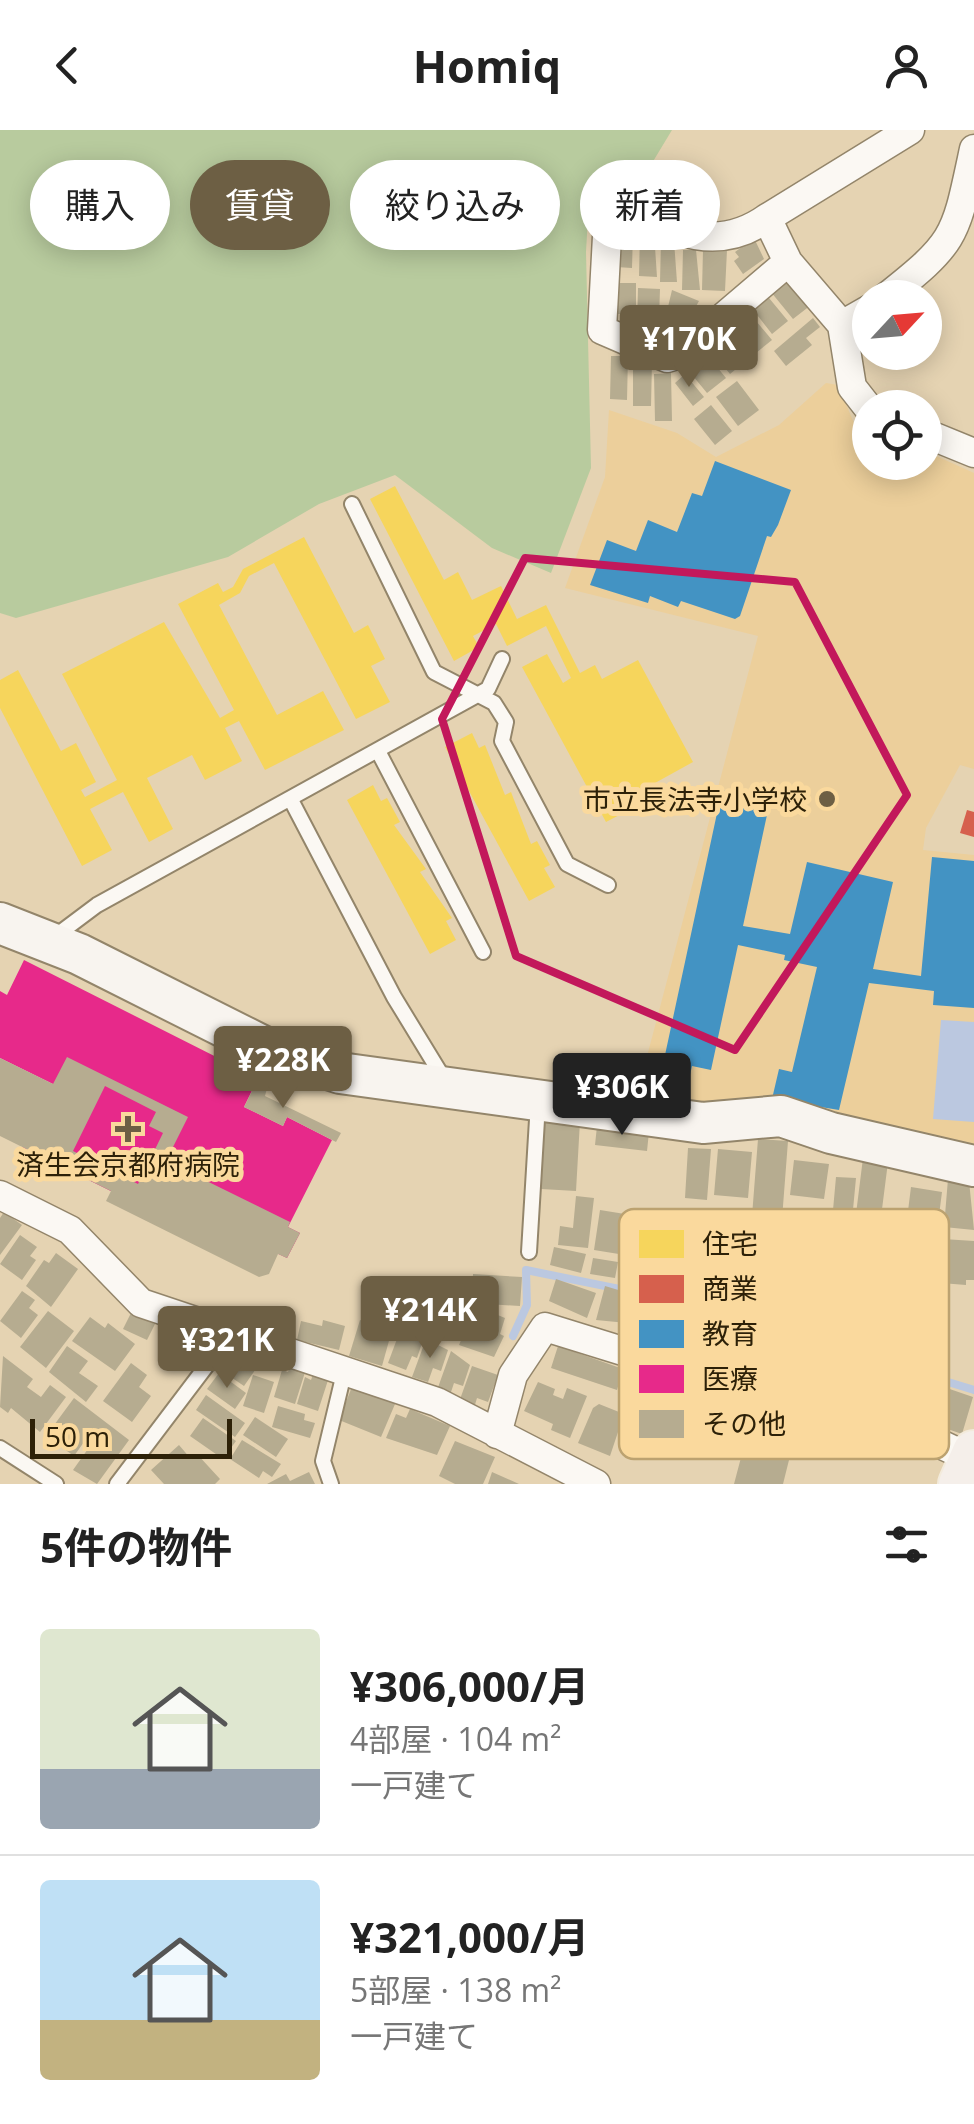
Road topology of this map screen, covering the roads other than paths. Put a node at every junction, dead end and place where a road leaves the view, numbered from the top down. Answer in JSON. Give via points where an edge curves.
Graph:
{"nodes":[{"id":1,"x":910,"y":130,"type":"edge"},
{"id":2,"x":974,"y":149,"type":"edge"},
{"id":3,"x":767,"y":218,"type":"junction"},
{"id":4,"x":788,"y":262,"type":"junction"},
{"id":5,"x":908,"y":280,"type":"edge"},
{"id":6,"x":852,"y":319,"type":"edge"},
{"id":7,"x":842,"y":325,"type":"junction"},
{"id":8,"x":854,"y":390,"type":"edge"},
{"id":9,"x":942,"y":440,"type":"edge"},
{"id":10,"x":974,"y":454,"type":"edge"},
{"id":11,"x":352,"y":504,"type":"dead end"},
{"id":12,"x":502,"y":659,"type":"dead end"},
{"id":13,"x":478,"y":695,"type":"junction"},
{"id":14,"x":378,"y":751,"type":"junction"},
{"id":15,"x":290,"y":800,"type":"junction"},
{"id":16,"x":608,"y":886,"type":"dead end"},
{"id":17,"x":0,"y":923,"type":"edge"},
{"id":18,"x":48,"y":942,"type":"junction"},
{"id":19,"x":483,"y":952,"type":"dead end"},
{"id":20,"x":450,"y":1088,"type":"junction"},
{"id":21,"x":538,"y":1100,"type":"junction"},
{"id":22,"x":974,"y":1166,"type":"edge"},
{"id":23,"x":0,"y":1195,"type":"edge"},
{"id":24,"x":529,"y":1252,"type":"dead end"},
{"id":25,"x":220,"y":1333,"type":"junction"},
{"id":26,"x":619,"y":1350,"type":"edge"},
{"id":27,"x":345,"y":1368,"type":"junction"},
{"id":28,"x":497,"y":1434,"type":"junction"},
{"id":29,"x":0,"y":1448,"type":"edge"},
{"id":30,"x":56,"y":1484,"type":"edge"},
{"id":31,"x":117,"y":1484,"type":"edge"},
{"id":32,"x":331,"y":1484,"type":"edge"},
{"id":33,"x":596,"y":1484,"type":"edge"}],
"edges":[{"from":1,"to":3,"type":"street"},
{"from":2,"to":5,"type":"street","via":[[957,228],[938,256]]},
{"from":3,"to":4,"type":"street"},
{"from":3,"to":4,"type":"street","via":[[730,238],[707,240],[609,199],[602,330],[666,358],[680,354]]},
{"from":4,"to":7,"type":"street"},
{"from":6,"to":7,"type":"street"},
{"from":7,"to":8,"type":"street"},
{"from":9,"to":10,"type":"street"},
{"from":11,"to":13,"type":"lane","via":[[434,672]]},
{"from":12,"to":13,"type":"lane","via":[[488,690]]},
{"from":13,"to":14,"type":"lane"},
{"from":13,"to":16,"type":"lane","via":[[494,703],[506,722],[502,741],[567,864]]},
{"from":14,"to":15,"type":"lane"},
{"from":14,"to":19,"type":"lane"},
{"from":15,"to":18,"type":"lane","via":[[97,906]]},
{"from":15,"to":20,"type":"lane"},
{"from":17,"to":18,"type":"street"},
{"from":18,"to":20,"type":"street","via":[[268,1049],[340,1073]]},
{"from":20,"to":21,"type":"street"},
{"from":21,"to":22,"type":"street","via":[[703,1123],[781,1116]]},
{"from":21,"to":24,"type":"lane"},
{"from":23,"to":25,"type":"street","via":[[70,1230],[141,1303]]},
{"from":25,"to":27,"type":"street"},
{"from":25,"to":31,"type":"lane","via":[[217,1352]]},
{"from":26,"to":28,"type":"street","via":[[545,1327],[513,1375]]},
{"from":27,"to":28,"type":"street","via":[[437,1402]]},
{"from":27,"to":32,"type":"lane","via":[[323,1461]]},
{"from":28,"to":33,"type":"street"},
{"from":29,"to":30,"type":"lane"}]}
